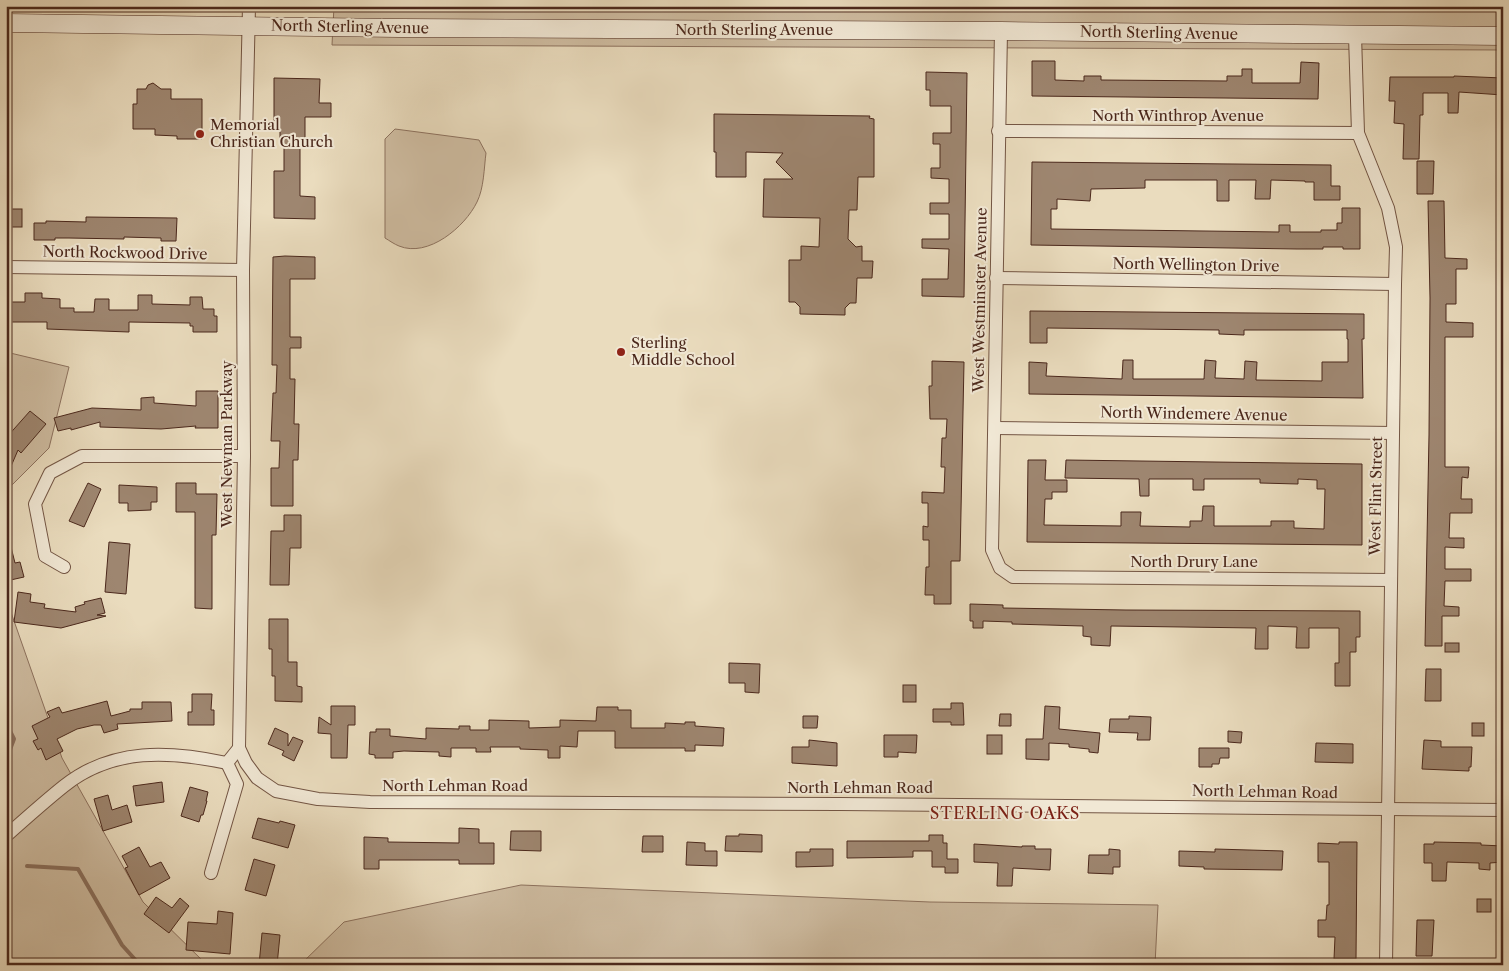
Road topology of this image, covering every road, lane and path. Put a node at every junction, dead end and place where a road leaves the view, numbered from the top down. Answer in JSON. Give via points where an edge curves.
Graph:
{"nodes":[{"id":1,"x":249,"y":6,"type":"edge"},
{"id":2,"x":6,"y":23,"type":"edge"},
{"id":3,"x":249,"y":26,"type":"junction"},
{"id":4,"x":1001,"y":31,"type":"junction"},
{"id":5,"x":1355,"y":35,"type":"junction"},
{"id":6,"x":1503,"y":36,"type":"edge"},
{"id":7,"x":998,"y":131,"type":"junction"},
{"id":8,"x":1358,"y":133,"type":"junction"},
{"id":9,"x":6,"y":267,"type":"edge"},
{"id":10,"x":243,"y":270,"type":"junction"},
{"id":11,"x":996,"y":278,"type":"junction"},
{"id":12,"x":1394,"y":284,"type":"junction"},
{"id":13,"x":995,"y":428,"type":"junction"},
{"id":14,"x":1393,"y":433,"type":"junction"},
{"id":15,"x":244,"y":456,"type":"junction"},
{"id":16,"x":64,"y":567,"type":"dead end"},
{"id":17,"x":1000,"y":568,"type":"joint"},
{"id":18,"x":1392,"y":580,"type":"junction"},
{"id":19,"x":239,"y":748,"type":"junction"},
{"id":20,"x":227,"y":763,"type":"junction"},
{"id":21,"x":1388,"y":809,"type":"junction"},
{"id":22,"x":1503,"y":810,"type":"edge"},
{"id":23,"x":6,"y":836,"type":"edge"},
{"id":24,"x":211,"y":873,"type":"dead end"},
{"id":25,"x":1386,"y":965,"type":"edge"}],
"edges":[{"from":1,"to":3,"type":"street","name":"West Newman Parkway"},
{"from":2,"to":3,"type":"main road","name":"North Sterling Avenue"},
{"from":3,"to":4,"type":"main road","name":"North Sterling Avenue"},
{"from":3,"to":10,"type":"street","name":"West Newman Parkway"},
{"from":4,"to":5,"type":"main road","name":"North Sterling Avenue"},
{"from":4,"to":7,"type":"street","name":"West Westminster Avenue"},
{"from":5,"to":6,"type":"main road","name":"North Sterling Avenue"},
{"from":5,"to":8,"type":"street","name":"West Flint Street"},
{"from":7,"to":8,"type":"street","name":"North Winthrop Avenue"},
{"from":7,"to":11,"type":"street","name":"West Westminster Avenue"},
{"from":8,"to":12,"type":"street","name":"West Flint Street","via":[[1388,208],[1396,247]]},
{"from":9,"to":10,"type":"street","name":"North Rockwood Drive"},
{"from":10,"to":15,"type":"street","name":"West Newman Parkway"},
{"from":11,"to":12,"type":"street","name":"North Wellington Drive"},
{"from":11,"to":13,"type":"street","name":"West Westminster Avenue"},
{"from":12,"to":14,"type":"street","name":"West Flint Street"},
{"from":13,"to":14,"type":"street","name":"North Windemere Avenue"},
{"from":13,"to":17,"type":"street","name":"West Westminster Avenue","via":[[992,550]]},
{"from":14,"to":18,"type":"street","name":"West Flint Street"},
{"from":15,"to":16,"type":"street","via":[[82,456],[50,473],[35,504],[45,556]]},
{"from":15,"to":19,"type":"street","name":"West Newman Parkway"},
{"from":17,"to":18,"type":"street","name":"North Drury Lane","via":[[1013,577]]},
{"from":18,"to":21,"type":"street","name":"West Flint Street"},
{"from":19,"to":20,"type":"street"},
{"from":19,"to":21,"type":"street","name":"North Lehman Road","via":[[257,778],[276,791],[318,799],[370,802]]},
{"from":20,"to":23,"type":"street","via":[[160,754],[100,765],[65,785]]},
{"from":20,"to":24,"type":"street","via":[[237,784]]},
{"from":21,"to":22,"type":"street","name":"North Lehman Road"},
{"from":21,"to":25,"type":"street","name":"West Flint Street"}]}
